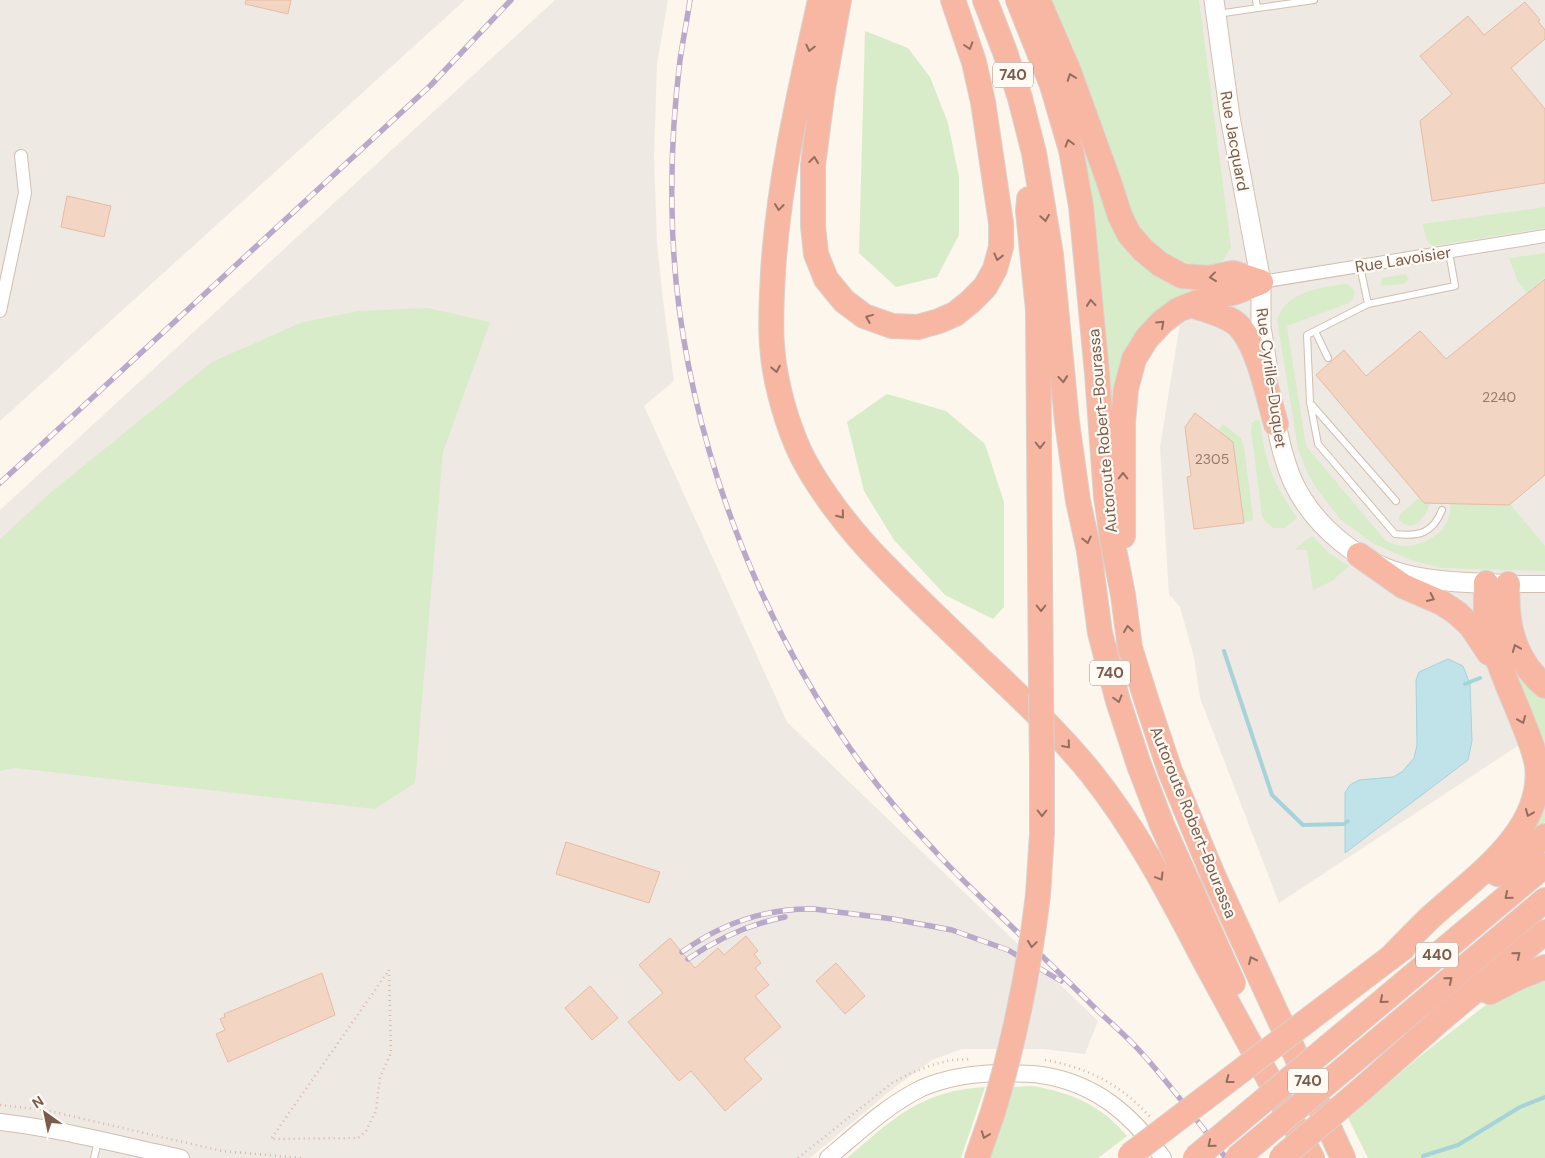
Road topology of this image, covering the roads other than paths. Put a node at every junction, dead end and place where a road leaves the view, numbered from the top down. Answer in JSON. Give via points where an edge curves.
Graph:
{"nodes":[{"id":1,"x":820,"y":0,"type":"edge"},
{"id":2,"x":839,"y":0,"type":"edge"},
{"id":3,"x":953,"y":0,"type":"edge"},
{"id":4,"x":985,"y":0,"type":"edge"},
{"id":5,"x":1018,"y":0,"type":"edge"},
{"id":6,"x":1038,"y":0,"type":"edge"},
{"id":7,"x":1256,"y":0,"type":"edge"},
{"id":8,"x":1314,"y":0,"type":"edge"},
{"id":9,"x":1215,"y":7,"type":"edge"},
{"id":10,"x":1257,"y":8,"type":"junction"},
{"id":11,"x":1034,"y":153,"type":"junction"},
{"id":12,"x":21,"y":156,"type":"dead end"},
{"id":13,"x":1545,"y":236,"type":"edge"},
{"id":14,"x":1449,"y":252,"type":"junction"},
{"id":15,"x":1360,"y":266,"type":"junction"},
{"id":16,"x":1261,"y":282,"type":"junction"},
{"id":17,"x":1368,"y":304,"type":"junction"},
{"id":18,"x":1192,"y":305,"type":"junction"},
{"id":19,"x":0,"y":311,"type":"edge"},
{"id":20,"x":1315,"y":331,"type":"junction"},
{"id":21,"x":1328,"y":358,"type":"dead end"},
{"id":22,"x":1310,"y":402,"type":"junction"},
{"id":23,"x":1276,"y":424,"type":"junction"},
{"id":24,"x":1396,"y":501,"type":"dead end"},
{"id":25,"x":1442,"y":510,"type":"dead end"},
{"id":26,"x":1360,"y":555,"type":"junction"},
{"id":27,"x":1497,"y":584,"type":"junction"},
{"id":28,"x":1545,"y":584,"type":"edge"},
{"id":29,"x":1123,"y":595,"type":"junction"},
{"id":30,"x":1504,"y":676,"type":"junction"},
{"id":31,"x":1545,"y":686,"type":"edge"},
{"id":32,"x":1545,"y":836,"type":"edge"},
{"id":33,"x":1545,"y":864,"type":"edge"},
{"id":34,"x":1545,"y":900,"type":"edge"},
{"id":35,"x":1545,"y":932,"type":"edge"},
{"id":36,"x":1390,"y":958,"type":"junction"},
{"id":37,"x":1545,"y":967,"type":"edge"},
{"id":38,"x":1273,"y":1004,"type":"junction"},
{"id":39,"x":1361,"y":1090,"type":"junction"},
{"id":40,"x":0,"y":1122,"type":"edge"},
{"id":41,"x":98,"y":1139,"type":"junction"},
{"id":42,"x":1128,"y":1157,"type":"edge"},
{"id":43,"x":94,"y":1158,"type":"edge"},
{"id":44,"x":181,"y":1158,"type":"edge"},
{"id":45,"x":828,"y":1158,"type":"edge"},
{"id":46,"x":977,"y":1158,"type":"edge"},
{"id":47,"x":1162,"y":1158,"type":"edge"},
{"id":48,"x":1195,"y":1158,"type":"edge"},
{"id":49,"x":1237,"y":1158,"type":"edge"},
{"id":50,"x":1281,"y":1158,"type":"edge"},
{"id":51,"x":1312,"y":1158,"type":"edge"},
{"id":52,"x":1343,"y":1158,"type":"edge"},
{"id":53,"x":1358,"y":1158,"type":"edge"}],
"edges":[{"from":1,"to":51,"type":"highway","one_way":true,"via":[[783,176],[771,311],[772,348],[784,410],[797,445],[838,512],[879,560],[1065,742],[1132,830]]},
{"from":3,"to":2,"type":"highway","one_way":true,"via":[[984,102],[1001,223],[1000,247],[992,275],[970,302],[955,314],[918,327],[892,326],[864,316],[844,302],[826,279],[816,254],[813,166]]},
{"from":4,"to":11,"type":"highway","name":"Autoroute Robert-Bourassa","number":"740","via":[[1020,98]]},
{"from":29,"to":5,"type":"highway","name":"Autoroute Robert-Bourassa","number":"740","one_way":true,"via":[[1106,496],[1082,206],[1071,150],[1052,85]]},
{"from":16,"to":6,"type":"highway","one_way":true,"via":[[1233,273],[1209,278],[1182,276],[1148,255],[1129,234],[1068,70]]},
{"from":7,"to":10,"type":"lane"},
{"from":8,"to":10,"type":"lane"},
{"from":9,"to":10,"type":"lane"},
{"from":9,"to":16,"type":"main road","name":"Rue Jacquard","via":[[1230,118]]},
{"from":11,"to":46,"type":"highway","one_way":true,"bridge":true,"via":[[1028,211],[1038,310],[1042,833],[1038,895],[1021,1005],[1008,1060]]},
{"from":11,"to":51,"type":"highway","name":"Autoroute Robert-Bourassa","number":"740","one_way":true,"via":[[1051,255],[1078,501],[1089,551],[1100,633],[1118,701],[1162,824]]},
{"from":12,"to":19,"type":"street","via":[[25,193]]},
{"from":13,"to":14,"type":"street","name":"Rue Lavoisier"},
{"from":14,"to":15,"type":"street","name":"Rue Lavoisier"},
{"from":14,"to":17,"type":"lane","via":[[1455,286]]},
{"from":15,"to":16,"type":"street","name":"Rue Lavoisier"},
{"from":15,"to":17,"type":"lane"},
{"from":16,"to":18,"type":"highway"},
{"from":16,"to":23,"type":"main road","name":"Rue Cyrille-Duquet","via":[[1261,326]]},
{"from":17,"to":20,"type":"lane"},
{"from":18,"to":23,"type":"highway","via":[[1228,318],[1246,334],[1254,349]]},
{"from":29,"to":18,"type":"highway","one_way":true,"via":[[1123,422],[1126,389],[1134,359],[1147,338],[1178,310]]},
{"from":20,"to":21,"type":"lane"},
{"from":20,"to":22,"type":"lane","via":[[1307,335]]},
{"from":22,"to":24,"type":"lane"},
{"from":22,"to":25,"type":"lane","via":[[1318,444],[1396,534],[1408,536],[1425,532]]},
{"from":23,"to":26,"type":"main road","name":"Rue Cyrille-Duquet","via":[[1285,461],[1308,507],[1326,528]]},
{"from":26,"to":27,"type":"main road","name":"Rue Cyrille-Duquet","via":[[1385,568],[1412,576]]},
{"from":26,"to":30,"type":"highway","one_way":true,"via":[[1403,586],[1457,613],[1477,634]]},
{"from":27,"to":28,"type":"street","name":"Rue Cyrille-Duquet"},
{"from":27,"to":30,"type":"highway","via":[[1486,612],[1490,637]]},
{"from":31,"to":27,"type":"highway","one_way":true,"via":[[1526,666],[1514,643],[1508,612]]},
{"from":38,"to":29,"type":"highway","name":"Autoroute Robert-Bourassa","number":"740","one_way":true,"via":[[1213,875],[1170,771],[1130,648]]},
{"from":30,"to":36,"type":"highway","one_way":true,"via":[[1537,766],[1537,787],[1529,814],[1505,849]]},
{"from":32,"to":36,"type":"highway"},
{"from":33,"to":48,"type":"highway","number":"440","one_way":true,"bridge":true},
{"from":49,"to":34,"type":"highway","number":"440","one_way":true,"bridge":true},
{"from":39,"to":35,"type":"highway","one_way":true},
{"from":36,"to":42,"type":"highway","one_way":true,"bridge":true},
{"from":37,"to":39,"type":"highway","via":[[1505,983],[1478,1001]]},
{"from":38,"to":52,"type":"highway","name":"Autoroute Robert-Bourassa","number":"740"},
{"from":38,"to":53,"type":"highway"},
{"from":39,"to":50,"type":"highway","bridge":true},
{"from":40,"to":41,"type":"street"},
{"from":41,"to":43,"type":"lane"},
{"from":41,"to":44,"type":"street"},
{"from":45,"to":47,"type":"street","via":[[887,1110],[922,1089],[956,1078],[1000,1073],[1043,1075],[1093,1092],[1134,1122]]}]}
